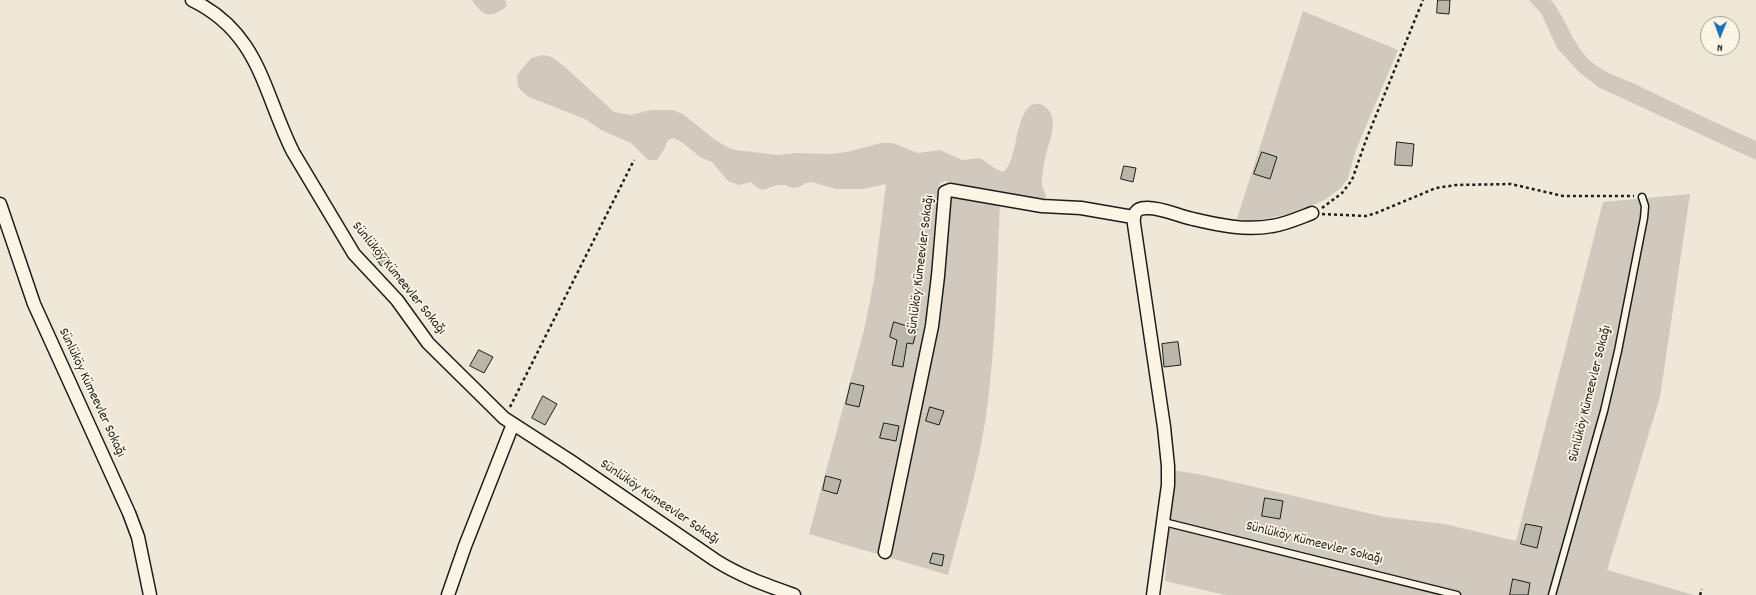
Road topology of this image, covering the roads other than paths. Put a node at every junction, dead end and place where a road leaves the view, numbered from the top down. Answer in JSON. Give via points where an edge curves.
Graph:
{"nodes":[{"id":1,"x":192,"y":0,"type":"edge"},
{"id":2,"x":1642,"y":197,"type":"road end"},
{"id":3,"x":0,"y":204,"type":"edge"},
{"id":4,"x":1312,"y":213,"type":"road end"},
{"id":5,"x":1133,"y":217,"type":"junction"},
{"id":6,"x":509,"y":421,"type":"junction"},
{"id":7,"x":1164,"y":522,"type":"junction"},
{"id":8,"x":885,"y":552,"type":"dead end"},
{"id":9,"x":150,"y":595,"type":"edge"},
{"id":10,"x":448,"y":595,"type":"edge"},
{"id":11,"x":794,"y":595,"type":"edge"},
{"id":12,"x":1153,"y":595,"type":"edge"},
{"id":13,"x":1457,"y":595,"type":"edge"},
{"id":14,"x":1552,"y":595,"type":"edge"}],
"edges":[{"from":1,"to":6,"type":"street","name":"Sünlüköy Kümeevler Sokağı","via":[[216,14],[252,54],[284,135],[354,254],[397,300],[428,343]]},
{"from":2,"to":14,"type":"lane","name":"Sünlüköy Kümeevler Sokağı","via":[[1645,206],[1644,218],[1616,358],[1589,468]]},
{"from":3,"to":9,"type":"street","name":"Sünlüköy Kümeevler Sokağı","via":[[34,304],[129,512],[138,537]]},
{"from":4,"to":5,"type":"street","via":[[1286,223],[1256,228],[1224,225],[1147,208],[1140,208]]},
{"from":5,"to":7,"type":"street","via":[[1167,449],[1168,485]]},
{"from":5,"to":8,"type":"street","name":"Sünlüköy Kümeevler Sokağı","via":[[1081,208],[1042,206],[954,190],[945,192],[932,326]]},
{"from":6,"to":10,"type":"street"},
{"from":6,"to":11,"type":"street","name":"Sünlüköy Kümeevler Sokağı","via":[[735,572]]},
{"from":7,"to":12,"type":"street"},
{"from":7,"to":13,"type":"lane","name":"Sünlüköy Kümeevler Sokağı"}]}
